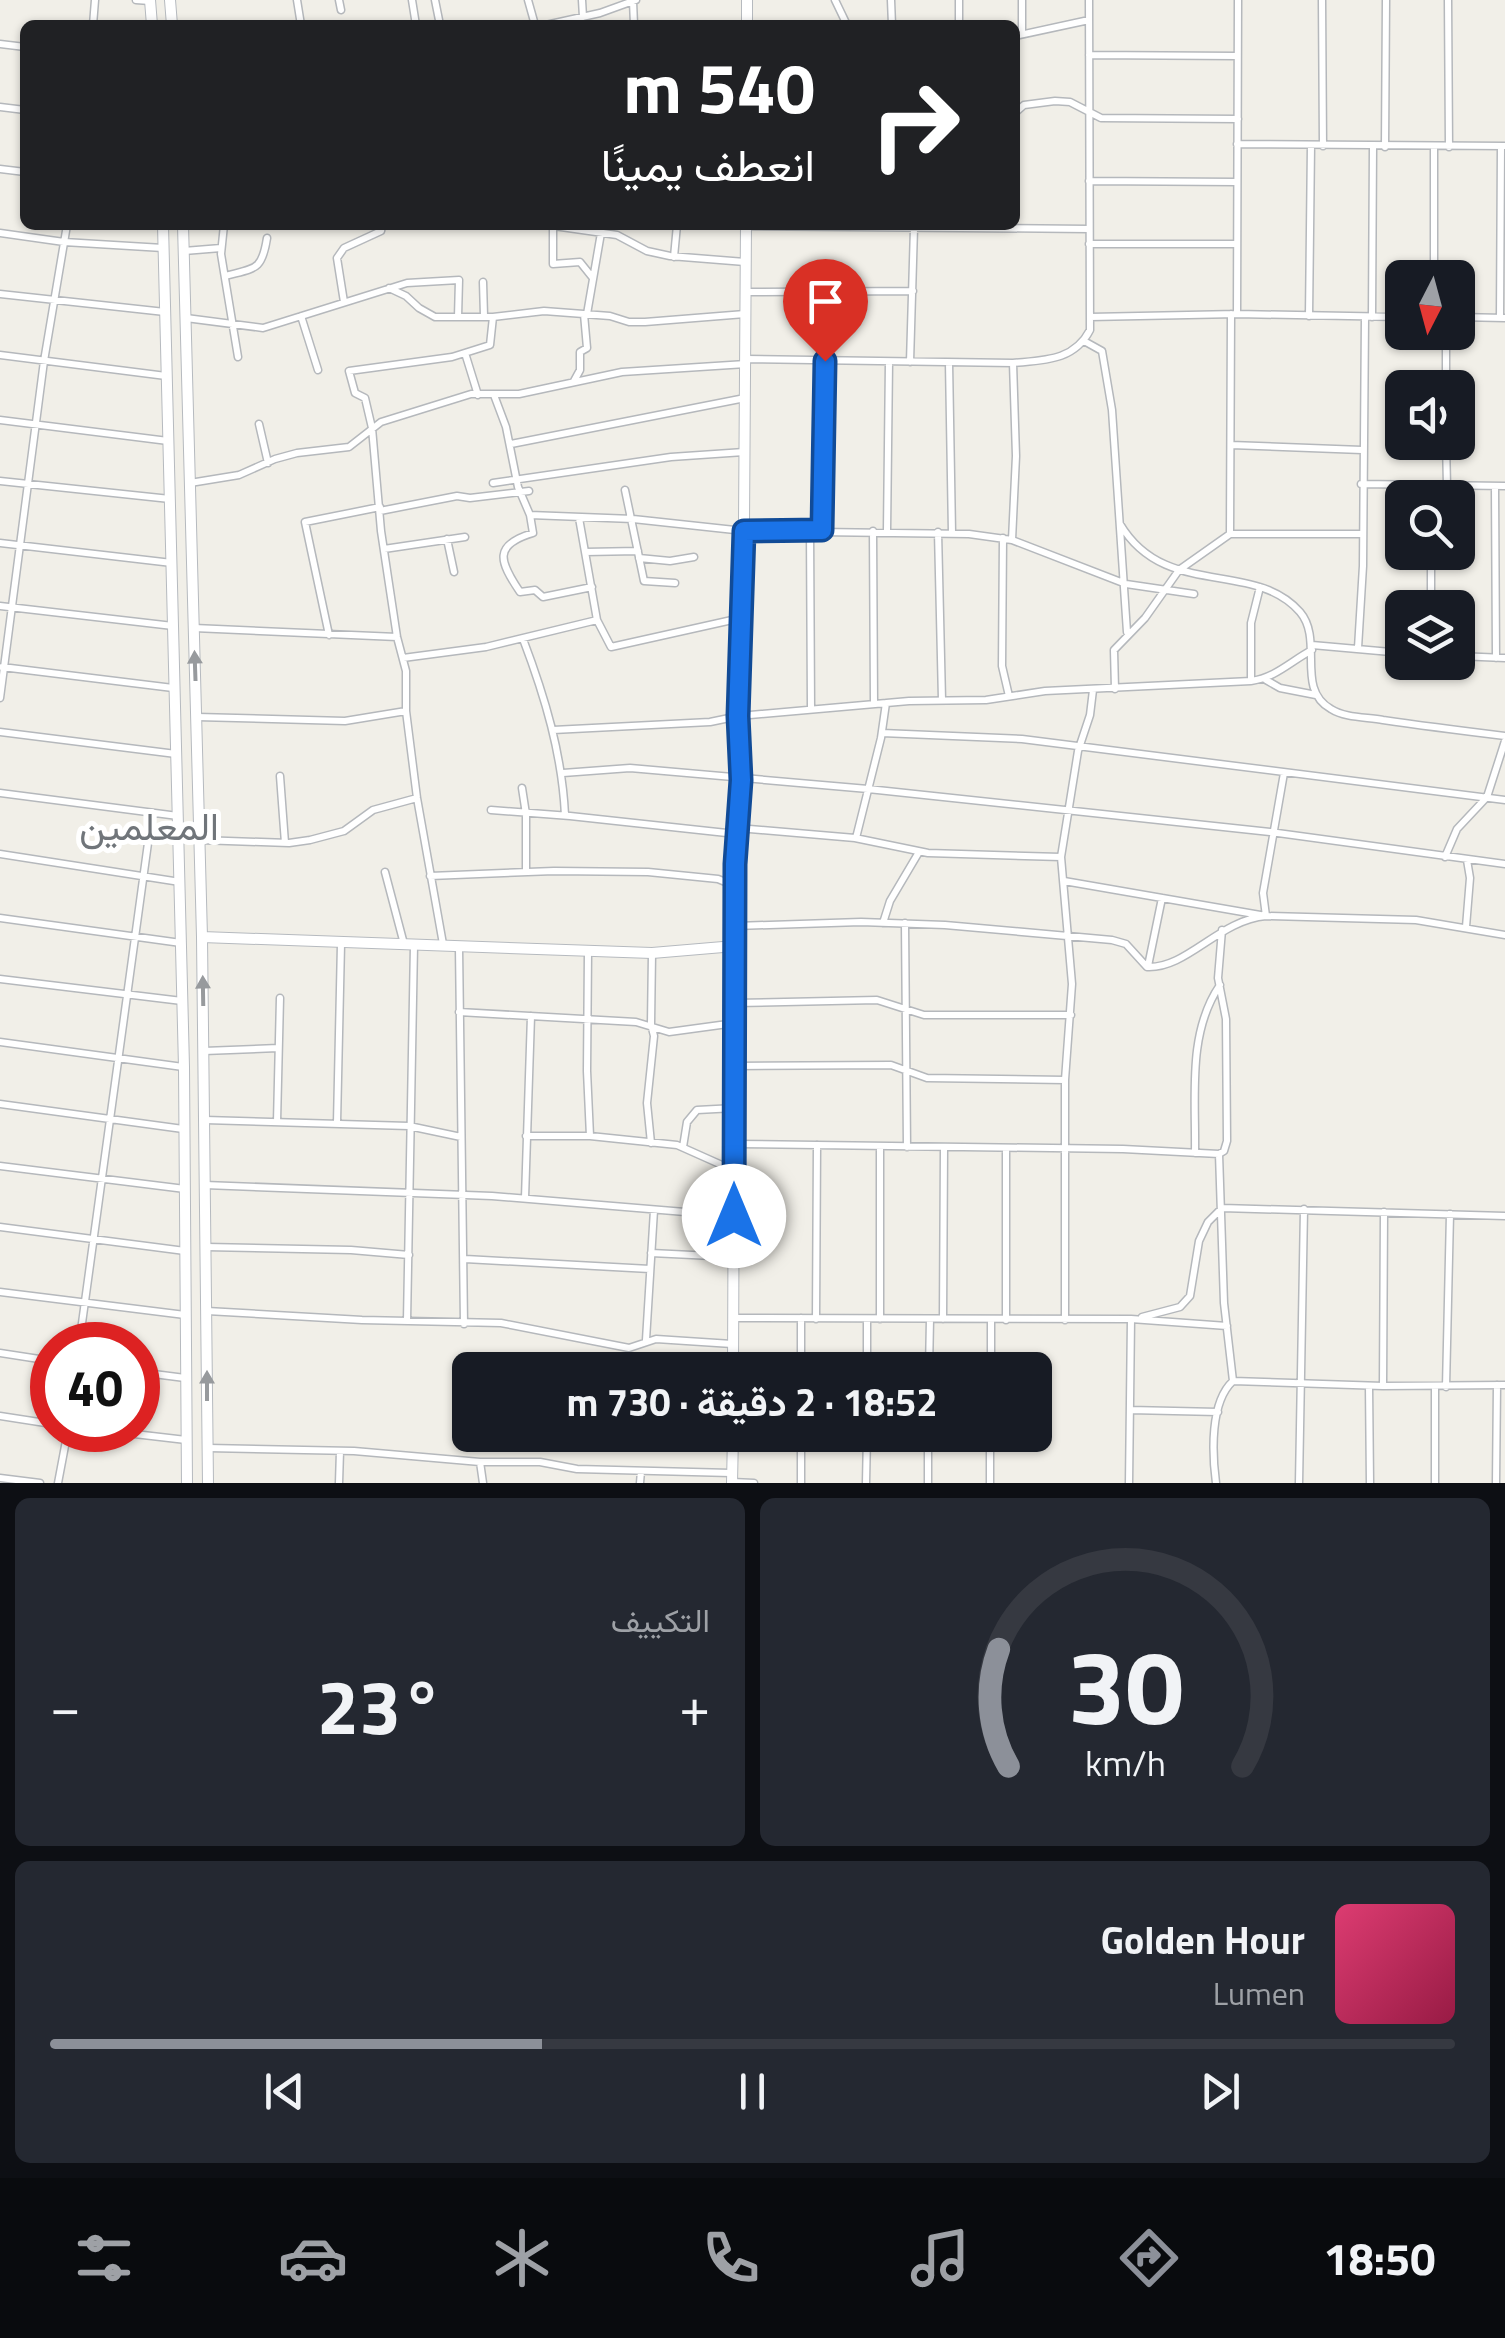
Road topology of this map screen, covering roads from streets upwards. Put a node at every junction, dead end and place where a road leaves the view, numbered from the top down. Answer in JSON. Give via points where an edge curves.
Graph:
{"nodes":[{"id":1,"x":136,"y":0,"type":"edge"},
{"id":2,"x":339,"y":0,"type":"edge"},
{"id":3,"x":582,"y":0,"type":"edge"},
{"id":4,"x":634,"y":0,"type":"edge"},
{"id":5,"x":1089,"y":0,"type":"edge"},
{"id":6,"x":1238,"y":0,"type":"edge"},
{"id":7,"x":1322,"y":0,"type":"edge"},
{"id":8,"x":1386,"y":0,"type":"edge"},
{"id":9,"x":1448,"y":0,"type":"edge"},
{"id":10,"x":150,"y":1,"type":"edge"},
{"id":11,"x":341,"y":10,"type":"dead end"},
{"id":12,"x":583,"y":17,"type":"junction"},
{"id":13,"x":569,"y":20,"type":"edge"},
{"id":14,"x":1088,"y":20,"type":"junction"},
{"id":15,"x":1020,"y":35,"type":"edge"},
{"id":16,"x":1089,"y":55,"type":"junction"},
{"id":17,"x":1238,"y":56,"type":"junction"},
{"id":18,"x":1020,"y":109,"type":"edge"},
{"id":19,"x":1089,"y":114,"type":"junction"},
{"id":20,"x":1238,"y":119,"type":"junction"},
{"id":21,"x":1238,"y":144,"type":"junction"},
{"id":22,"x":1310,"y":146,"type":"junction"},
{"id":23,"x":1323,"y":146,"type":"junction"},
{"id":24,"x":1373,"y":146,"type":"junction"},
{"id":25,"x":1385,"y":146,"type":"junction"},
{"id":26,"x":1434,"y":146,"type":"junction"},
{"id":27,"x":1449,"y":146,"type":"junction"},
{"id":28,"x":1503,"y":146,"type":"edge"},
{"id":29,"x":1089,"y":181,"type":"junction"},
{"id":30,"x":1237,"y":182,"type":"junction"},
{"id":31,"x":1020,"y":228,"type":"edge"},
{"id":32,"x":1089,"y":229,"type":"junction"},
{"id":33,"x":66,"y":230,"type":"edge"},
{"id":34,"x":164,"y":230,"type":"edge"},
{"id":35,"x":184,"y":230,"type":"edge"},
{"id":36,"x":223,"y":230,"type":"edge"},
{"id":37,"x":380,"y":230,"type":"edge"},
{"id":38,"x":550,"y":230,"type":"edge"},
{"id":39,"x":591,"y":230,"type":"edge"},
{"id":40,"x":677,"y":230,"type":"edge"},
{"id":41,"x":746,"y":230,"type":"edge"},
{"id":42,"x":914,"y":230,"type":"edge"},
{"id":43,"x":0,"y":233,"type":"edge"},
{"id":44,"x":601,"y":233,"type":"junction"},
{"id":45,"x":267,"y":238,"type":"dead end"},
{"id":46,"x":64,"y":242,"type":"junction"},
{"id":47,"x":1089,"y":244,"type":"junction"},
{"id":48,"x":1237,"y":244,"type":"junction"},
{"id":49,"x":164,"y":248,"type":"junction"},
{"id":50,"x":221,"y":248,"type":"junction"},
{"id":51,"x":184,"y":251,"type":"junction"},
{"id":52,"x":674,"y":257,"type":"junction"},
{"id":53,"x":1434,"y":260,"type":"edge"},
{"id":54,"x":746,"y":262,"type":"junction"},
{"id":55,"x":225,"y":276,"type":"junction"},
{"id":56,"x":592,"y":277,"type":"junction"},
{"id":57,"x":483,"y":282,"type":"dead end"},
{"id":58,"x":389,"y":288,"type":"junction"},
{"id":59,"x":913,"y":291,"type":"junction"},
{"id":60,"x":746,"y":292,"type":"junction"},
{"id":61,"x":0,"y":294,"type":"edge"},
{"id":62,"x":54,"y":302,"type":"junction"},
{"id":63,"x":344,"y":302,"type":"junction"},
{"id":64,"x":166,"y":312,"type":"junction"},
{"id":65,"x":586,"y":314,"type":"junction"},
{"id":66,"x":745,"y":314,"type":"junction"},
{"id":67,"x":1234,"y":314,"type":"junction"},
{"id":68,"x":302,"y":316,"type":"junction"},
{"id":69,"x":488,"y":316,"type":"junction"},
{"id":70,"x":1309,"y":316,"type":"junction"},
{"id":71,"x":458,"y":317,"type":"junction"},
{"id":72,"x":1368,"y":317,"type":"junction"},
{"id":73,"x":1385,"y":317,"type":"edge"},
{"id":74,"x":186,"y":318,"type":"junction"},
{"id":75,"x":1090,"y":318,"type":"junction"},
{"id":76,"x":1475,"y":318,"type":"edge"},
{"id":77,"x":1502,"y":318,"type":"edge"},
{"id":78,"x":231,"y":323,"type":"junction"},
{"id":79,"x":1084,"y":341,"type":"junction"},
{"id":80,"x":465,"y":354,"type":"junction"},
{"id":81,"x":0,"y":355,"type":"edge"},
{"id":82,"x":238,"y":357,"type":"dead end"},
{"id":83,"x":44,"y":361,"type":"junction"},
{"id":84,"x":825,"y":361,"type":"junction"},
{"id":85,"x":746,"y":362,"type":"junction"},
{"id":86,"x":889,"y":362,"type":"junction"},
{"id":87,"x":910,"y":362,"type":"junction"},
{"id":88,"x":949,"y":363,"type":"junction"},
{"id":89,"x":1013,"y":363,"type":"junction"},
{"id":90,"x":318,"y":370,"type":"dead end"},
{"id":91,"x":167,"y":376,"type":"junction"},
{"id":92,"x":574,"y":380,"type":"junction"},
{"id":93,"x":478,"y":395,"type":"junction"},
{"id":94,"x":494,"y":395,"type":"junction"},
{"id":95,"x":745,"y":398,"type":"junction"},
{"id":96,"x":0,"y":420,"type":"edge"},
{"id":97,"x":259,"y":424,"type":"dead end"},
{"id":98,"x":36,"y":425,"type":"junction"},
{"id":99,"x":372,"y":428,"type":"junction"},
{"id":100,"x":170,"y":441,"type":"junction"},
{"id":101,"x":511,"y":444,"type":"junction"},
{"id":102,"x":1231,"y":445,"type":"junction"},
{"id":103,"x":1362,"y":450,"type":"junction"},
{"id":104,"x":745,"y":452,"type":"junction"},
{"id":105,"x":268,"y":463,"type":"junction"},
{"id":106,"x":516,"y":478,"type":"junction"},
{"id":107,"x":0,"y":481,"type":"edge"},
{"id":108,"x":190,"y":482,"type":"junction"},
{"id":109,"x":493,"y":483,"type":"dead end"},
{"id":110,"x":1361,"y":484,"type":"junction"},
{"id":111,"x":1385,"y":484,"type":"edge"},
{"id":112,"x":28,"y":485,"type":"junction"},
{"id":113,"x":1475,"y":486,"type":"edge"},
{"id":114,"x":1495,"y":486,"type":"junction"},
{"id":115,"x":1505,"y":486,"type":"edge"},
{"id":116,"x":625,"y":490,"type":"dead end"},
{"id":117,"x":525,"y":491,"type":"junction"},
{"id":118,"x":172,"y":499,"type":"junction"},
{"id":119,"x":380,"y":509,"type":"junction"},
{"id":120,"x":530,"y":514,"type":"junction"},
{"id":121,"x":579,"y":518,"type":"junction"},
{"id":122,"x":633,"y":520,"type":"junction"},
{"id":123,"x":1120,"y":524,"type":"junction"},
{"id":124,"x":810,"y":530,"type":"junction"},
{"id":125,"x":822,"y":530,"type":"junction"},
{"id":126,"x":744,"y":531,"type":"junction"},
{"id":127,"x":873,"y":531,"type":"junction"},
{"id":128,"x":887,"y":531,"type":"junction"},
{"id":129,"x":172,"y":532,"type":"junction"},
{"id":130,"x":192,"y":532,"type":"junction"},
{"id":131,"x":938,"y":532,"type":"junction"},
{"id":132,"x":952,"y":533,"type":"junction"},
{"id":133,"x":1230,"y":534,"type":"junction"},
{"id":134,"x":1362,"y":534,"type":"junction"},
{"id":135,"x":465,"y":537,"type":"dead end"},
{"id":136,"x":448,"y":539,"type":"junction"},
{"id":137,"x":1008,"y":539,"type":"junction"},
{"id":138,"x":0,"y":542,"type":"edge"},
{"id":139,"x":21,"y":545,"type":"junction"},
{"id":140,"x":384,"y":550,"type":"junction"},
{"id":141,"x":586,"y":552,"type":"junction"},
{"id":142,"x":638,"y":555,"type":"junction"},
{"id":143,"x":694,"y":557,"type":"dead end"},
{"id":144,"x":173,"y":563,"type":"junction"},
{"id":145,"x":1179,"y":570,"type":"junction"},
{"id":146,"x":454,"y":572,"type":"dead end"},
{"id":147,"x":675,"y":583,"type":"dead end"},
{"id":148,"x":1126,"y":584,"type":"junction"},
{"id":149,"x":592,"y":587,"type":"junction"},
{"id":150,"x":1260,"y":587,"type":"junction"},
{"id":151,"x":1164,"y":591,"type":"junction"},
{"id":152,"x":1194,"y":594,"type":"dead end"},
{"id":153,"x":0,"y":606,"type":"edge"},
{"id":154,"x":11,"y":607,"type":"junction"},
{"id":155,"x":742,"y":618,"type":"junction"},
{"id":156,"x":597,"y":620,"type":"junction"},
{"id":157,"x":174,"y":626,"type":"junction"},
{"id":158,"x":194,"y":628,"type":"junction"},
{"id":159,"x":1127,"y":632,"type":"junction"},
{"id":160,"x":329,"y":634,"type":"junction"},
{"id":161,"x":397,"y":637,"type":"junction"},
{"id":162,"x":523,"y":639,"type":"junction"},
{"id":163,"x":1312,"y":648,"type":"junction"},
{"id":164,"x":1358,"y":648,"type":"junction"},
{"id":165,"x":1385,"y":651,"type":"edge"},
{"id":166,"x":1475,"y":657,"type":"edge"},
{"id":167,"x":402,"y":658,"type":"junction"},
{"id":168,"x":1501,"y":658,"type":"edge"},
{"id":169,"x":2,"y":666,"type":"edge"},
{"id":170,"x":1265,"y":679,"type":"junction"},
{"id":171,"x":1251,"y":680,"type":"junction"},
{"id":172,"x":174,"y":688,"type":"junction"},
{"id":173,"x":1114,"y":689,"type":"junction"},
{"id":174,"x":1093,"y":690,"type":"junction"},
{"id":175,"x":1316,"y":695,"type":"junction"},
{"id":176,"x":1009,"y":696,"type":"junction"},
{"id":177,"x":0,"y":698,"type":"edge"},
{"id":178,"x":942,"y":700,"type":"junction"},
{"id":179,"x":886,"y":703,"type":"junction"},
{"id":180,"x":874,"y":704,"type":"junction"},
{"id":181,"x":811,"y":709,"type":"junction"},
{"id":182,"x":406,"y":711,"type":"junction"},
{"id":183,"x":738,"y":716,"type":"junction"},
{"id":184,"x":197,"y":717,"type":"junction"},
{"id":185,"x":553,"y":730,"type":"junction"},
{"id":186,"x":0,"y":732,"type":"edge"},
{"id":187,"x":882,"y":733,"type":"junction"},
{"id":188,"x":1505,"y":739,"type":"edge"},
{"id":189,"x":1080,"y":746,"type":"junction"},
{"id":190,"x":176,"y":754,"type":"junction"},
{"id":191,"x":563,"y":773,"type":"junction"},
{"id":192,"x":1284,"y":773,"type":"junction"},
{"id":193,"x":280,"y":776,"type":"dead end"},
{"id":194,"x":741,"y":780,"type":"junction"},
{"id":195,"x":522,"y":788,"type":"dead end"},
{"id":196,"x":868,"y":789,"type":"junction"},
{"id":197,"x":0,"y":793,"type":"edge"},
{"id":198,"x":1486,"y":797,"type":"junction"},
{"id":199,"x":417,"y":798,"type":"junction"},
{"id":200,"x":1505,"y":800,"type":"edge"},
{"id":201,"x":1068,"y":809,"type":"junction"},
{"id":202,"x":490,"y":810,"type":"dead end"},
{"id":203,"x":152,"y":814,"type":"junction"},
{"id":204,"x":526,"y":814,"type":"junction"},
{"id":205,"x":178,"y":816,"type":"junction"},
{"id":206,"x":565,"y":816,"type":"junction"},
{"id":207,"x":737,"y":831,"type":"junction"},
{"id":208,"x":1274,"y":833,"type":"junction"},
{"id":209,"x":856,"y":838,"type":"junction"},
{"id":210,"x":200,"y":840,"type":"junction"},
{"id":211,"x":285,"y":843,"type":"junction"},
{"id":212,"x":920,"y":852,"type":"junction"},
{"id":213,"x":0,"y":854,"type":"edge"},
{"id":214,"x":1060,"y":857,"type":"junction"},
{"id":215,"x":1445,"y":858,"type":"junction"},
{"id":216,"x":1467,"y":860,"type":"junction"},
{"id":217,"x":1505,"y":864,"type":"edge"},
{"id":218,"x":385,"y":872,"type":"dead end"},
{"id":219,"x":526,"y":872,"type":"junction"},
{"id":220,"x":142,"y":875,"type":"junction"},
{"id":221,"x":430,"y":876,"type":"junction"},
{"id":222,"x":1064,"y":881,"type":"junction"},
{"id":223,"x":180,"y":882,"type":"junction"},
{"id":224,"x":735,"y":886,"type":"junction"},
{"id":225,"x":1162,"y":898,"type":"junction"},
{"id":226,"x":1266,"y":916,"type":"junction"},
{"id":227,"x":0,"y":918,"type":"edge"},
{"id":228,"x":884,"y":922,"type":"junction"},
{"id":229,"x":906,"y":924,"type":"junction"},
{"id":230,"x":735,"y":926,"type":"junction"},
{"id":231,"x":1466,"y":927,"type":"junction"},
{"id":232,"x":1222,"y":930,"type":"junction"},
{"id":233,"x":1505,"y":935,"type":"edge"},
{"id":234,"x":134,"y":937,"type":"junction"},
{"id":235,"x":202,"y":937,"type":"junction"},
{"id":236,"x":1066,"y":937,"type":"junction"},
{"id":237,"x":182,"y":943,"type":"junction"},
{"id":238,"x":342,"y":944,"type":"junction"},
{"id":239,"x":409,"y":945,"type":"junction"},
{"id":240,"x":444,"y":946,"type":"junction"},
{"id":241,"x":734,"y":946,"type":"junction"},
{"id":242,"x":459,"y":948,"type":"junction"},
{"id":243,"x":588,"y":952,"type":"junction"},
{"id":244,"x":652,"y":953,"type":"junction"},
{"id":245,"x":1147,"y":967,"type":"junction"},
{"id":246,"x":0,"y":979,"type":"edge"},
{"id":247,"x":1220,"y":986,"type":"junction"},
{"id":248,"x":126,"y":996,"type":"junction"},
{"id":249,"x":280,"y":998,"type":"dead end"},
{"id":250,"x":183,"y":1001,"type":"junction"},
{"id":251,"x":735,"y":1002,"type":"junction"},
{"id":252,"x":906,"y":1009,"type":"junction"},
{"id":253,"x":459,"y":1012,"type":"junction"},
{"id":254,"x":531,"y":1016,"type":"junction"},
{"id":255,"x":1071,"y":1016,"type":"junction"},
{"id":256,"x":589,"y":1019,"type":"junction"},
{"id":257,"x":735,"y":1023,"type":"junction"},
{"id":258,"x":651,"y":1024,"type":"junction"},
{"id":259,"x":0,"y":1042,"type":"edge"},
{"id":260,"x":278,"y":1048,"type":"junction"},
{"id":261,"x":204,"y":1051,"type":"junction"},
{"id":262,"x":116,"y":1060,"type":"junction"},
{"id":263,"x":735,"y":1066,"type":"junction"},
{"id":264,"x":184,"y":1067,"type":"junction"},
{"id":265,"x":906,"y":1070,"type":"junction"},
{"id":266,"x":1065,"y":1080,"type":"junction"},
{"id":267,"x":184,"y":1087,"type":"junction"},
{"id":268,"x":204,"y":1088,"type":"junction"},
{"id":269,"x":0,"y":1104,"type":"edge"},
{"id":270,"x":735,"y":1108,"type":"junction"},
{"id":271,"x":205,"y":1120,"type":"junction"},
{"id":272,"x":108,"y":1121,"type":"junction"},
{"id":273,"x":277,"y":1122,"type":"junction"},
{"id":274,"x":337,"y":1123,"type":"junction"},
{"id":275,"x":409,"y":1126,"type":"junction"},
{"id":276,"x":184,"y":1129,"type":"junction"},
{"id":277,"x":526,"y":1136,"type":"junction"},
{"id":278,"x":590,"y":1136,"type":"junction"},
{"id":279,"x":461,"y":1138,"type":"junction"},
{"id":280,"x":651,"y":1143,"type":"junction"},
{"id":281,"x":735,"y":1144,"type":"junction"},
{"id":282,"x":817,"y":1146,"type":"junction"},
{"id":283,"x":880,"y":1146,"type":"junction"},
{"id":284,"x":683,"y":1147,"type":"junction"},
{"id":285,"x":907,"y":1147,"type":"junction"},
{"id":286,"x":944,"y":1148,"type":"junction"},
{"id":287,"x":1006,"y":1149,"type":"junction"},
{"id":288,"x":1067,"y":1150,"type":"junction"},
{"id":289,"x":1195,"y":1153,"type":"junction"},
{"id":290,"x":1219,"y":1154,"type":"junction"},
{"id":291,"x":0,"y":1166,"type":"edge"},
{"id":292,"x":734,"y":1170,"type":"junction"},
{"id":293,"x":101,"y":1180,"type":"junction"},
{"id":294,"x":206,"y":1185,"type":"junction"},
{"id":295,"x":184,"y":1188,"type":"junction"},
{"id":296,"x":409,"y":1192,"type":"junction"},
{"id":297,"x":463,"y":1195,"type":"junction"},
{"id":298,"x":525,"y":1198,"type":"junction"},
{"id":299,"x":1222,"y":1208,"type":"junction"},
{"id":300,"x":1304,"y":1209,"type":"junction"},
{"id":301,"x":654,"y":1210,"type":"junction"},
{"id":302,"x":1384,"y":1212,"type":"junction"},
{"id":303,"x":1450,"y":1214,"type":"junction"},
{"id":304,"x":734,"y":1216,"type":"junction"},
{"id":305,"x":1505,"y":1216,"type":"edge"},
{"id":306,"x":0,"y":1227,"type":"edge"},
{"id":307,"x":93,"y":1241,"type":"junction"},
{"id":308,"x":206,"y":1247,"type":"junction"},
{"id":309,"x":185,"y":1252,"type":"junction"},
{"id":310,"x":651,"y":1253,"type":"junction"},
{"id":311,"x":410,"y":1256,"type":"junction"},
{"id":312,"x":734,"y":1257,"type":"junction"},
{"id":313,"x":465,"y":1259,"type":"junction"},
{"id":314,"x":650,"y":1269,"type":"junction"},
{"id":315,"x":0,"y":1292,"type":"edge"},
{"id":316,"x":84,"y":1304,"type":"junction"},
{"id":317,"x":206,"y":1311,"type":"junction"},
{"id":318,"x":185,"y":1315,"type":"junction"},
{"id":319,"x":734,"y":1318,"type":"junction"},
{"id":320,"x":800,"y":1318,"type":"junction"},
{"id":321,"x":816,"y":1318,"type":"junction"},
{"id":322,"x":868,"y":1319,"type":"junction"},
{"id":323,"x":880,"y":1319,"type":"junction"},
{"id":324,"x":930,"y":1319,"type":"junction"},
{"id":325,"x":943,"y":1319,"type":"junction"},
{"id":326,"x":1132,"y":1319,"type":"junction"},
{"id":327,"x":991,"y":1320,"type":"junction"},
{"id":328,"x":1006,"y":1320,"type":"junction"},
{"id":329,"x":1065,"y":1320,"type":"junction"},
{"id":330,"x":407,"y":1321,"type":"junction"},
{"id":331,"x":82,"y":1322,"type":"edge"},
{"id":332,"x":464,"y":1324,"type":"junction"},
{"id":333,"x":1227,"y":1326,"type":"junction"},
{"id":334,"x":646,"y":1340,"type":"junction"},
{"id":335,"x":733,"y":1344,"type":"junction"},
{"id":336,"x":733,"y":1352,"type":"edge"},
{"id":337,"x":800,"y":1352,"type":"edge"},
{"id":338,"x":867,"y":1352,"type":"edge"},
{"id":339,"x":929,"y":1352,"type":"edge"},
{"id":340,"x":991,"y":1352,"type":"edge"},
{"id":341,"x":0,"y":1353,"type":"edge"},
{"id":342,"x":30,"y":1358,"type":"edge"},
{"id":343,"x":160,"y":1375,"type":"edge"},
{"id":344,"x":185,"y":1378,"type":"junction"},
{"id":345,"x":1233,"y":1381,"type":"junction"},
{"id":346,"x":1301,"y":1385,"type":"junction"},
{"id":347,"x":1501,"y":1385,"type":"edge"},
{"id":348,"x":1369,"y":1386,"type":"junction"},
{"id":349,"x":1384,"y":1386,"type":"junction"},
{"id":350,"x":1435,"y":1386,"type":"junction"},
{"id":351,"x":1446,"y":1387,"type":"junction"},
{"id":352,"x":1130,"y":1410,"type":"junction"},
{"id":353,"x":1218,"y":1412,"type":"junction"},
{"id":354,"x":0,"y":1416,"type":"edge"},
{"id":355,"x":30,"y":1421,"type":"edge"},
{"id":356,"x":160,"y":1437,"type":"edge"},
{"id":357,"x":186,"y":1440,"type":"junction"},
{"id":358,"x":208,"y":1448,"type":"junction"},
{"id":359,"x":340,"y":1451,"type":"junction"},
{"id":360,"x":64,"y":1452,"type":"edge"},
{"id":361,"x":733,"y":1452,"type":"edge"},
{"id":362,"x":801,"y":1452,"type":"edge"},
{"id":363,"x":866,"y":1452,"type":"edge"},
{"id":364,"x":928,"y":1452,"type":"edge"},
{"id":365,"x":990,"y":1452,"type":"edge"},
{"id":366,"x":480,"y":1462,"type":"junction"},
{"id":367,"x":577,"y":1470,"type":"junction"},
{"id":368,"x":640,"y":1471,"type":"junction"},
{"id":369,"x":0,"y":1478,"type":"edge"},
{"id":370,"x":732,"y":1479,"type":"edge"},
{"id":371,"x":40,"y":1483,"type":"edge"},
{"id":372,"x":58,"y":1483,"type":"edge"},
{"id":373,"x":187,"y":1483,"type":"edge"},
{"id":374,"x":208,"y":1483,"type":"edge"},
{"id":375,"x":340,"y":1483,"type":"edge"},
{"id":376,"x":483,"y":1483,"type":"edge"},
{"id":377,"x":573,"y":1483,"type":"edge"},
{"id":378,"x":640,"y":1483,"type":"edge"},
{"id":379,"x":754,"y":1483,"type":"edge"},
{"id":380,"x":801,"y":1483,"type":"edge"},
{"id":381,"x":866,"y":1483,"type":"edge"},
{"id":382,"x":928,"y":1483,"type":"edge"},
{"id":383,"x":990,"y":1483,"type":"edge"},
{"id":384,"x":1130,"y":1483,"type":"edge"},
{"id":385,"x":1216,"y":1483,"type":"edge"},
{"id":386,"x":1298,"y":1483,"type":"edge"},
{"id":387,"x":1370,"y":1483,"type":"edge"},
{"id":388,"x":1435,"y":1483,"type":"edge"},
{"id":389,"x":1496,"y":1483,"type":"edge"}],
"edges":[{"from":1,"to":10,"type":"street"},
{"from":2,"to":11,"type":"street"},
{"from":3,"to":12,"type":"street"},
{"from":4,"to":12,"type":"street"},
{"from":5,"to":14,"type":"street"},
{"from":6,"to":17,"type":"street"},
{"from":7,"to":23,"type":"street"},
{"from":8,"to":25,"type":"street"},
{"from":9,"to":27,"type":"street"},
{"from":12,"to":13,"type":"street"},
{"from":14,"to":15,"type":"street"},
{"from":14,"to":16,"type":"street"},
{"from":16,"to":17,"type":"street"},
{"from":16,"to":19,"type":"street"},
{"from":17,"to":20,"type":"street"},
{"from":18,"to":19,"type":"street","via":[[1070,102]]},
{"from":19,"to":20,"type":"street"},
{"from":19,"to":29,"type":"street"},
{"from":20,"to":21,"type":"street"},
{"from":21,"to":22,"type":"street"},
{"from":21,"to":30,"type":"street"},
{"from":22,"to":23,"type":"street"},
{"from":22,"to":70,"type":"street"},
{"from":23,"to":24,"type":"street"},
{"from":24,"to":25,"type":"street"},
{"from":24,"to":72,"type":"street"},
{"from":25,"to":26,"type":"street"},
{"from":26,"to":27,"type":"street"},
{"from":26,"to":53,"type":"street"},
{"from":27,"to":28,"type":"street"},
{"from":28,"to":77,"type":"street"},
{"from":29,"to":30,"type":"street"},
{"from":29,"to":32,"type":"street"},
{"from":30,"to":48,"type":"street"},
{"from":31,"to":32,"type":"street"},
{"from":32,"to":47,"type":"street"},
{"from":33,"to":46,"type":"street"},
{"from":34,"to":49,"type":"street"},
{"from":35,"to":51,"type":"street"},
{"from":36,"to":50,"type":"street"},
{"from":37,"to":63,"type":"street","via":[[337,258]]},
{"from":38,"to":56,"type":"street","via":[[553,264],[580,262]]},
{"from":39,"to":44,"type":"street"},
{"from":40,"to":52,"type":"street"},
{"from":41,"to":54,"type":"street"},
{"from":42,"to":59,"type":"street"},
{"from":43,"to":46,"type":"street"},
{"from":44,"to":52,"type":"street"},
{"from":44,"to":56,"type":"street"},
{"from":45,"to":55,"type":"street","via":[[258,267]]},
{"from":46,"to":49,"type":"street"},
{"from":46,"to":62,"type":"street"},
{"from":47,"to":48,"type":"street"},
{"from":47,"to":75,"type":"street"},
{"from":48,"to":67,"type":"street"},
{"from":49,"to":64,"type":"street"},
{"from":50,"to":51,"type":"street"},
{"from":50,"to":55,"type":"street"},
{"from":51,"to":74,"type":"street"},
{"from":52,"to":54,"type":"street"},
{"from":54,"to":60,"type":"street"},
{"from":55,"to":78,"type":"street"},
{"from":56,"to":65,"type":"street"},
{"from":57,"to":69,"type":"street"},
{"from":58,"to":63,"type":"street"},
{"from":58,"to":71,"type":"street","via":[[435,316]]},
{"from":58,"to":71,"type":"street","via":[[460,280]]},
{"from":59,"to":60,"type":"street"},
{"from":59,"to":87,"type":"street"},
{"from":60,"to":66,"type":"street"},
{"from":61,"to":62,"type":"street"},
{"from":62,"to":64,"type":"street"},
{"from":62,"to":83,"type":"street"},
{"from":63,"to":68,"type":"street"},
{"from":64,"to":91,"type":"street"},
{"from":65,"to":66,"type":"street","via":[[630,322]]},
{"from":65,"to":69,"type":"street"},
{"from":65,"to":92,"type":"street","via":[[587,348]]},
{"from":66,"to":85,"type":"street"},
{"from":67,"to":70,"type":"street"},
{"from":67,"to":75,"type":"street"},
{"from":67,"to":102,"type":"street"},
{"from":68,"to":78,"type":"street","via":[[263,328]]},
{"from":68,"to":90,"type":"street"},
{"from":69,"to":71,"type":"street"},
{"from":69,"to":80,"type":"street","via":[[490,345]]},
{"from":70,"to":72,"type":"street"},
{"from":72,"to":73,"type":"street"},
{"from":72,"to":103,"type":"street"},
{"from":74,"to":78,"type":"street"},
{"from":74,"to":108,"type":"street"},
{"from":75,"to":79,"type":"street"},
{"from":76,"to":77,"type":"street"},
{"from":78,"to":82,"type":"street"},
{"from":79,"to":89,"type":"street","via":[[1054,359]]},
{"from":79,"to":123,"type":"street","via":[[1102,351],[1105,364]]},
{"from":80,"to":93,"type":"street"},
{"from":80,"to":99,"type":"street","via":[[349,371]]},
{"from":81,"to":83,"type":"street"},
{"from":83,"to":91,"type":"street"},
{"from":83,"to":98,"type":"street"},
{"from":84,"to":85,"type":"street"},
{"from":84,"to":86,"type":"street"},
{"from":84,"to":125,"type":"street"},
{"from":85,"to":92,"type":"street"},
{"from":85,"to":95,"type":"street"},
{"from":86,"to":87,"type":"street"},
{"from":86,"to":128,"type":"street"},
{"from":87,"to":88,"type":"street"},
{"from":88,"to":89,"type":"street"},
{"from":88,"to":132,"type":"street"},
{"from":89,"to":137,"type":"street","via":[[1016,456]]},
{"from":91,"to":100,"type":"street"},
{"from":92,"to":94,"type":"street"},
{"from":93,"to":94,"type":"street"},
{"from":93,"to":99,"type":"street"},
{"from":94,"to":101,"type":"street"},
{"from":95,"to":101,"type":"street"},
{"from":95,"to":104,"type":"street"},
{"from":96,"to":98,"type":"street"},
{"from":97,"to":105,"type":"street"},
{"from":98,"to":100,"type":"street"},
{"from":98,"to":112,"type":"street"},
{"from":99,"to":105,"type":"street","via":[[349,446]]},
{"from":99,"to":119,"type":"street"},
{"from":100,"to":118,"type":"street"},
{"from":101,"to":106,"type":"street"},
{"from":102,"to":103,"type":"street"},
{"from":102,"to":133,"type":"street"},
{"from":103,"to":110,"type":"street"},
{"from":104,"to":106,"type":"street"},
{"from":104,"to":126,"type":"street"},
{"from":105,"to":108,"type":"street"},
{"from":106,"to":109,"type":"street"},
{"from":106,"to":117,"type":"street"},
{"from":107,"to":112,"type":"street"},
{"from":108,"to":130,"type":"street"},
{"from":110,"to":111,"type":"street"},
{"from":110,"to":134,"type":"street"},
{"from":112,"to":118,"type":"street"},
{"from":112,"to":139,"type":"street"},
{"from":113,"to":114,"type":"street"},
{"from":114,"to":115,"type":"street"},
{"from":114,"to":168,"type":"street"},
{"from":116,"to":122,"type":"street"},
{"from":117,"to":119,"type":"street"},
{"from":117,"to":120,"type":"street"},
{"from":118,"to":129,"type":"street"},
{"from":119,"to":140,"type":"street"},
{"from":119,"to":160,"type":"street","via":[[305,522]]},
{"from":120,"to":121,"type":"street"},
{"from":120,"to":149,"type":"street","via":[[533,533],[504,548],[506,571],[520,592],[543,597]]},
{"from":121,"to":122,"type":"street"},
{"from":121,"to":141,"type":"street"},
{"from":122,"to":126,"type":"street"},
{"from":122,"to":142,"type":"street"},
{"from":123,"to":145,"type":"street","via":[[1145,556]]},
{"from":123,"to":148,"type":"street"},
{"from":124,"to":125,"type":"street"},
{"from":124,"to":126,"type":"street"},
{"from":124,"to":181,"type":"street"},
{"from":125,"to":127,"type":"street"},
{"from":126,"to":155,"type":"street"},
{"from":127,"to":128,"type":"street"},
{"from":127,"to":180,"type":"street"},
{"from":128,"to":131,"type":"street"},
{"from":129,"to":130,"type":"street"},
{"from":129,"to":144,"type":"street"},
{"from":130,"to":158,"type":"street"},
{"from":131,"to":132,"type":"street"},
{"from":131,"to":178,"type":"street"},
{"from":132,"to":137,"type":"street"},
{"from":133,"to":134,"type":"street"},
{"from":133,"to":145,"type":"street"},
{"from":134,"to":164,"type":"street"},
{"from":135,"to":136,"type":"street"},
{"from":136,"to":140,"type":"street"},
{"from":136,"to":146,"type":"street"},
{"from":137,"to":148,"type":"street"},
{"from":137,"to":176,"type":"street","via":[[1002,666]]},
{"from":138,"to":139,"type":"street"},
{"from":139,"to":144,"type":"street"},
{"from":139,"to":154,"type":"street"},
{"from":140,"to":161,"type":"street"},
{"from":141,"to":142,"type":"street"},
{"from":141,"to":149,"type":"street"},
{"from":142,"to":143,"type":"street","via":[[670,562]]},
{"from":142,"to":147,"type":"street","via":[[644,581]]},
{"from":144,"to":157,"type":"street"},
{"from":145,"to":150,"type":"street"},
{"from":145,"to":151,"type":"street"},
{"from":148,"to":151,"type":"street"},
{"from":148,"to":159,"type":"street"},
{"from":149,"to":156,"type":"street"},
{"from":150,"to":163,"type":"street","via":[[1299,610]]},
{"from":150,"to":171,"type":"street","via":[[1251,623]]},
{"from":151,"to":152,"type":"street"},
{"from":151,"to":159,"type":"street"},
{"from":153,"to":154,"type":"street"},
{"from":154,"to":157,"type":"street"},
{"from":154,"to":169,"type":"street"},
{"from":155,"to":156,"type":"street","via":[[611,647]]},
{"from":155,"to":183,"type":"street"},
{"from":156,"to":162,"type":"street"},
{"from":157,"to":172,"type":"street"},
{"from":158,"to":160,"type":"street"},
{"from":184,"to":158,"type":"street","one_way":true},
{"from":159,"to":173,"type":"street","via":[[1114,650]]},
{"from":160,"to":161,"type":"street"},
{"from":161,"to":167,"type":"street"},
{"from":162,"to":167,"type":"street"},
{"from":162,"to":185,"type":"street"},
{"from":163,"to":164,"type":"street"},
{"from":163,"to":170,"type":"street"},
{"from":163,"to":175,"type":"street"},
{"from":164,"to":165,"type":"street"},
{"from":166,"to":168,"type":"street"},
{"from":167,"to":182,"type":"street"},
{"from":169,"to":172,"type":"street"},
{"from":169,"to":177,"type":"street"},
{"from":170,"to":171,"type":"street"},
{"from":170,"to":175,"type":"street"},
{"from":171,"to":173,"type":"street"},
{"from":172,"to":190,"type":"street"},
{"from":173,"to":174,"type":"street"},
{"from":174,"to":176,"type":"street"},
{"from":174,"to":189,"type":"street"},
{"from":175,"to":188,"type":"street","via":[[1337,712]]},
{"from":176,"to":178,"type":"street"},
{"from":178,"to":179,"type":"street"},
{"from":179,"to":180,"type":"street"},
{"from":179,"to":187,"type":"street"},
{"from":180,"to":181,"type":"street"},
{"from":181,"to":183,"type":"street"},
{"from":182,"to":184,"type":"street","via":[[345,720]]},
{"from":182,"to":199,"type":"street"},
{"from":183,"to":185,"type":"street"},
{"from":183,"to":194,"type":"street"},
{"from":184,"to":210,"type":"street"},
{"from":185,"to":191,"type":"street"},
{"from":186,"to":190,"type":"street"},
{"from":187,"to":189,"type":"street"},
{"from":187,"to":196,"type":"street"},
{"from":188,"to":198,"type":"street"},
{"from":189,"to":192,"type":"street"},
{"from":189,"to":201,"type":"street"},
{"from":190,"to":205,"type":"street"},
{"from":191,"to":194,"type":"street","via":[[630,768]]},
{"from":191,"to":206,"type":"street"},
{"from":192,"to":198,"type":"street"},
{"from":192,"to":208,"type":"street"},
{"from":193,"to":211,"type":"street"},
{"from":194,"to":196,"type":"street"},
{"from":194,"to":207,"type":"street"},
{"from":195,"to":204,"type":"street"},
{"from":196,"to":201,"type":"street"},
{"from":196,"to":209,"type":"street"},
{"from":197,"to":203,"type":"street"},
{"from":198,"to":200,"type":"street"},
{"from":198,"to":215,"type":"street","via":[[1457,829]]},
{"from":199,"to":211,"type":"street","via":[[373,810],[330,836]]},
{"from":199,"to":221,"type":"street"},
{"from":201,"to":208,"type":"street"},
{"from":201,"to":214,"type":"street"},
{"from":202,"to":204,"type":"street"},
{"from":203,"to":205,"type":"street"},
{"from":203,"to":220,"type":"street"},
{"from":204,"to":206,"type":"street"},
{"from":204,"to":219,"type":"street"},
{"from":205,"to":223,"type":"street"},
{"from":206,"to":207,"type":"street"},
{"from":207,"to":209,"type":"street"},
{"from":207,"to":224,"type":"street"},
{"from":208,"to":215,"type":"street"},
{"from":208,"to":226,"type":"street"},
{"from":209,"to":212,"type":"street"},
{"from":210,"to":211,"type":"street"},
{"from":210,"to":235,"type":"street"},
{"from":212,"to":214,"type":"street"},
{"from":212,"to":228,"type":"street"},
{"from":213,"to":220,"type":"street"},
{"from":214,"to":222,"type":"street"},
{"from":215,"to":216,"type":"street"},
{"from":216,"to":217,"type":"street"},
{"from":216,"to":231,"type":"street"},
{"from":218,"to":239,"type":"street"},
{"from":219,"to":221,"type":"street"},
{"from":219,"to":224,"type":"street","via":[[648,872]]},
{"from":220,"to":223,"type":"street"},
{"from":220,"to":234,"type":"street"},
{"from":221,"to":240,"type":"street"},
{"from":222,"to":225,"type":"street"},
{"from":222,"to":236,"type":"street"},
{"from":223,"to":237,"type":"street"},
{"from":224,"to":230,"type":"street"},
{"from":225,"to":226,"type":"street"},
{"from":225,"to":245,"type":"street"},
{"from":226,"to":231,"type":"street"},
{"from":226,"to":232,"type":"street"},
{"from":227,"to":234,"type":"street"},
{"from":228,"to":229,"type":"street"},
{"from":228,"to":230,"type":"street"},
{"from":229,"to":236,"type":"street"},
{"from":229,"to":252,"type":"street"},
{"from":230,"to":241,"type":"street"},
{"from":231,"to":233,"type":"street"},
{"from":232,"to":245,"type":"street","via":[[1163,967]]},
{"from":232,"to":247,"type":"street"},
{"from":234,"to":237,"type":"street"},
{"from":234,"to":248,"type":"street"},
{"from":235,"to":238,"type":"street"},
{"from":261,"to":235,"type":"street","one_way":true},
{"from":236,"to":245,"type":"street","via":[[1126,944]]},
{"from":236,"to":255,"type":"street"},
{"from":237,"to":250,"type":"street"},
{"from":238,"to":239,"type":"street"},
{"from":238,"to":274,"type":"street"},
{"from":239,"to":240,"type":"street"},
{"from":239,"to":275,"type":"street"},
{"from":240,"to":242,"type":"street"},
{"from":241,"to":244,"type":"street"},
{"from":241,"to":251,"type":"street"},
{"from":242,"to":243,"type":"street"},
{"from":242,"to":253,"type":"street"},
{"from":243,"to":244,"type":"street"},
{"from":243,"to":256,"type":"street"},
{"from":244,"to":258,"type":"street"},
{"from":246,"to":248,"type":"street"},
{"from":247,"to":289,"type":"street","via":[[1198,1030]]},
{"from":247,"to":290,"type":"street","via":[[1227,1141]]},
{"from":248,"to":250,"type":"street"},
{"from":248,"to":262,"type":"street"},
{"from":249,"to":260,"type":"street"},
{"from":250,"to":264,"type":"street"},
{"from":251,"to":252,"type":"street","via":[[878,1000]]},
{"from":251,"to":257,"type":"street"},
{"from":252,"to":255,"type":"street","via":[[924,1015]]},
{"from":252,"to":265,"type":"street"},
{"from":253,"to":254,"type":"street"},
{"from":253,"to":279,"type":"street"},
{"from":254,"to":256,"type":"street"},
{"from":254,"to":277,"type":"street"},
{"from":255,"to":266,"type":"street"},
{"from":256,"to":258,"type":"street"},
{"from":256,"to":278,"type":"street"},
{"from":257,"to":258,"type":"street","via":[[670,1032]]},
{"from":257,"to":263,"type":"street"},
{"from":258,"to":280,"type":"street"},
{"from":259,"to":262,"type":"street"},
{"from":260,"to":261,"type":"street"},
{"from":260,"to":273,"type":"street"},
{"from":261,"to":268,"type":"street"},
{"from":262,"to":264,"type":"street"},
{"from":262,"to":272,"type":"street"},
{"from":263,"to":265,"type":"street"},
{"from":263,"to":270,"type":"street"},
{"from":264,"to":267,"type":"street"},
{"from":265,"to":266,"type":"street","via":[[928,1078]]},
{"from":265,"to":285,"type":"street"},
{"from":266,"to":288,"type":"street"},
{"from":267,"to":268,"type":"street"},
{"from":267,"to":276,"type":"street"},
{"from":268,"to":271,"type":"street"},
{"from":269,"to":272,"type":"street"},
{"from":270,"to":281,"type":"street"},
{"from":270,"to":284,"type":"street","via":[[696,1110]]},
{"from":271,"to":273,"type":"street"},
{"from":271,"to":294,"type":"street"},
{"from":272,"to":276,"type":"street"},
{"from":272,"to":293,"type":"street"},
{"from":273,"to":274,"type":"street"},
{"from":274,"to":275,"type":"street"},
{"from":275,"to":279,"type":"street"},
{"from":275,"to":296,"type":"street"},
{"from":276,"to":295,"type":"street"},
{"from":277,"to":278,"type":"street"},
{"from":277,"to":298,"type":"street"},
{"from":278,"to":280,"type":"street"},
{"from":279,"to":297,"type":"street"},
{"from":280,"to":284,"type":"street"},
{"from":281,"to":282,"type":"street"},
{"from":281,"to":292,"type":"street"},
{"from":282,"to":283,"type":"street"},
{"from":282,"to":321,"type":"street"},
{"from":283,"to":285,"type":"street"},
{"from":283,"to":323,"type":"street"},
{"from":284,"to":292,"type":"street"},
{"from":285,"to":286,"type":"street"},
{"from":286,"to":287,"type":"street"},
{"from":286,"to":325,"type":"street"},
{"from":287,"to":288,"type":"street"},
{"from":287,"to":328,"type":"street"},
{"from":288,"to":289,"type":"street"},
{"from":288,"to":329,"type":"street"},
{"from":289,"to":290,"type":"street"},
{"from":290,"to":299,"type":"street"},
{"from":291,"to":293,"type":"street"},
{"from":292,"to":304,"type":"street"},
{"from":293,"to":295,"type":"street"},
{"from":293,"to":307,"type":"street"},
{"from":294,"to":296,"type":"street"},
{"from":294,"to":308,"type":"street"},
{"from":295,"to":309,"type":"street"},
{"from":296,"to":297,"type":"street"},
{"from":296,"to":311,"type":"street"},
{"from":297,"to":298,"type":"street"},
{"from":297,"to":313,"type":"street"},
{"from":298,"to":301,"type":"street"},
{"from":299,"to":300,"type":"street"},
{"from":299,"to":326,"type":"street","via":[[1199,1241],[1190,1296],[1180,1307]]},
{"from":299,"to":333,"type":"street"},
{"from":300,"to":302,"type":"street"},
{"from":300,"to":346,"type":"street"},
{"from":301,"to":304,"type":"street"},
{"from":301,"to":310,"type":"street"},
{"from":302,"to":303,"type":"street"},
{"from":302,"to":349,"type":"street"},
{"from":303,"to":305,"type":"street"},
{"from":303,"to":351,"type":"street"},
{"from":304,"to":312,"type":"street"},
{"from":306,"to":307,"type":"street"},
{"from":307,"to":309,"type":"street"},
{"from":307,"to":316,"type":"street"},
{"from":308,"to":311,"type":"street"},
{"from":308,"to":317,"type":"street"},
{"from":309,"to":318,"type":"street"},
{"from":310,"to":312,"type":"street"},
{"from":310,"to":314,"type":"street"},
{"from":311,"to":330,"type":"street"},
{"from":312,"to":319,"type":"street"},
{"from":313,"to":314,"type":"street"},
{"from":313,"to":332,"type":"street"},
{"from":314,"to":334,"type":"street"},
{"from":315,"to":316,"type":"street"},
{"from":316,"to":318,"type":"street"},
{"from":316,"to":331,"type":"street"},
{"from":317,"to":330,"type":"street"},
{"from":358,"to":317,"type":"street","one_way":true},
{"from":318,"to":344,"type":"street"},
{"from":319,"to":320,"type":"street"},
{"from":319,"to":335,"type":"street"},
{"from":320,"to":321,"type":"street"},
{"from":320,"to":337,"type":"street"},
{"from":321,"to":322,"type":"street"},
{"from":322,"to":323,"type":"street"},
{"from":322,"to":338,"type":"street"},
{"from":323,"to":324,"type":"street"},
{"from":324,"to":325,"type":"street"},
{"from":324,"to":339,"type":"street"},
{"from":325,"to":327,"type":"street"},
{"from":326,"to":329,"type":"street"},
{"from":326,"to":333,"type":"street"},
{"from":326,"to":352,"type":"street"},
{"from":327,"to":328,"type":"street"},
{"from":327,"to":340,"type":"street"},
{"from":328,"to":329,"type":"street"},
{"from":330,"to":332,"type":"street"},
{"from":332,"to":334,"type":"street","via":[[526,1326],[630,1348]]},
{"from":333,"to":345,"type":"street"},
{"from":334,"to":335,"type":"street"},
{"from":335,"to":336,"type":"street"},
{"from":341,"to":342,"type":"street"},
{"from":343,"to":344,"type":"street"},
{"from":344,"to":357,"type":"street"},
{"from":345,"to":346,"type":"street"},
{"from":345,"to":353,"type":"street","via":[[1222,1391]]},
{"from":346,"to":348,"type":"street"},
{"from":346,"to":386,"type":"street"},
{"from":347,"to":351,"type":"street"},
{"from":347,"to":389,"type":"street"},
{"from":348,"to":349,"type":"street"},
{"from":348,"to":387,"type":"street"},
{"from":349,"to":350,"type":"street"},
{"from":350,"to":351,"type":"street"},
{"from":350,"to":388,"type":"street"},
{"from":352,"to":353,"type":"street"},
{"from":352,"to":384,"type":"street"},
{"from":353,"to":385,"type":"street"},
{"from":354,"to":355,"type":"street"},
{"from":356,"to":357,"type":"street"},
{"from":357,"to":373,"type":"street"},
{"from":358,"to":359,"type":"street"},
{"from":358,"to":374,"type":"street"},
{"from":359,"to":366,"type":"street"},
{"from":359,"to":375,"type":"street"},
{"from":360,"to":372,"type":"street"},
{"from":361,"to":370,"type":"street"},
{"from":362,"to":380,"type":"street"},
{"from":363,"to":381,"type":"street"},
{"from":364,"to":382,"type":"street"},
{"from":365,"to":383,"type":"street"},
{"from":366,"to":367,"type":"street"},
{"from":366,"to":376,"type":"street"},
{"from":367,"to":368,"type":"street"},
{"from":367,"to":377,"type":"street"},
{"from":368,"to":370,"type":"street"},
{"from":368,"to":378,"type":"street"},
{"from":369,"to":371,"type":"street"},
{"from":370,"to":379,"type":"street"}]}
